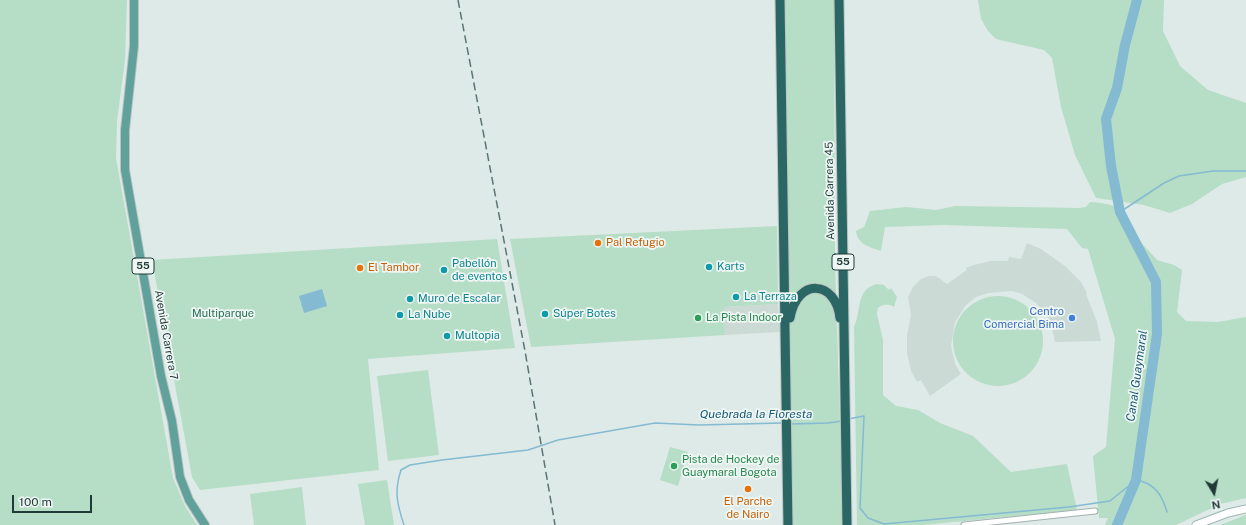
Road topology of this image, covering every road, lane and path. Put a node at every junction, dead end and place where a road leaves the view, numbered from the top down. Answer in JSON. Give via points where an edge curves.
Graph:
{"nodes":[{"id":1,"x":134,"y":0,"type":"edge"},
{"id":2,"x":780,"y":0,"type":"edge"},
{"id":3,"x":839,"y":0,"type":"edge"},
{"id":4,"x":786,"y":355,"type":"junction"},
{"id":5,"x":844,"y":359,"type":"junction"},
{"id":6,"x":1246,"y":509,"type":"edge"},
{"id":7,"x":1094,"y":511,"type":"dead end"},
{"id":8,"x":787,"y":524,"type":"edge"},
{"id":9,"x":205,"y":525,"type":"edge"},
{"id":10,"x":847,"y":525,"type":"edge"},
{"id":11,"x":964,"y":525,"type":"edge"},
{"id":12,"x":1196,"y":525,"type":"edge"}],
"edges":[{"from":1,"to":9,"type":"main road","name":"Avenida Carrera 7","number":"55","via":[[134,46],[125,130],[125,170],[172,421],[180,477],[188,500]]},
{"from":2,"to":4,"type":"highway"},
{"from":3,"to":5,"type":"highway","name":"Avenida Carrera 45","number":"55"},
{"from":4,"to":5,"type":"highway","via":[[794,301],[801,293],[814,289],[826,292],[835,300]]},
{"from":4,"to":8,"type":"highway"},
{"from":5,"to":10,"type":"highway","name":"Avenida Carrera 45","number":"55"},
{"from":6,"to":12,"type":"main road"},
{"from":7,"to":11,"type":"street"}]}
